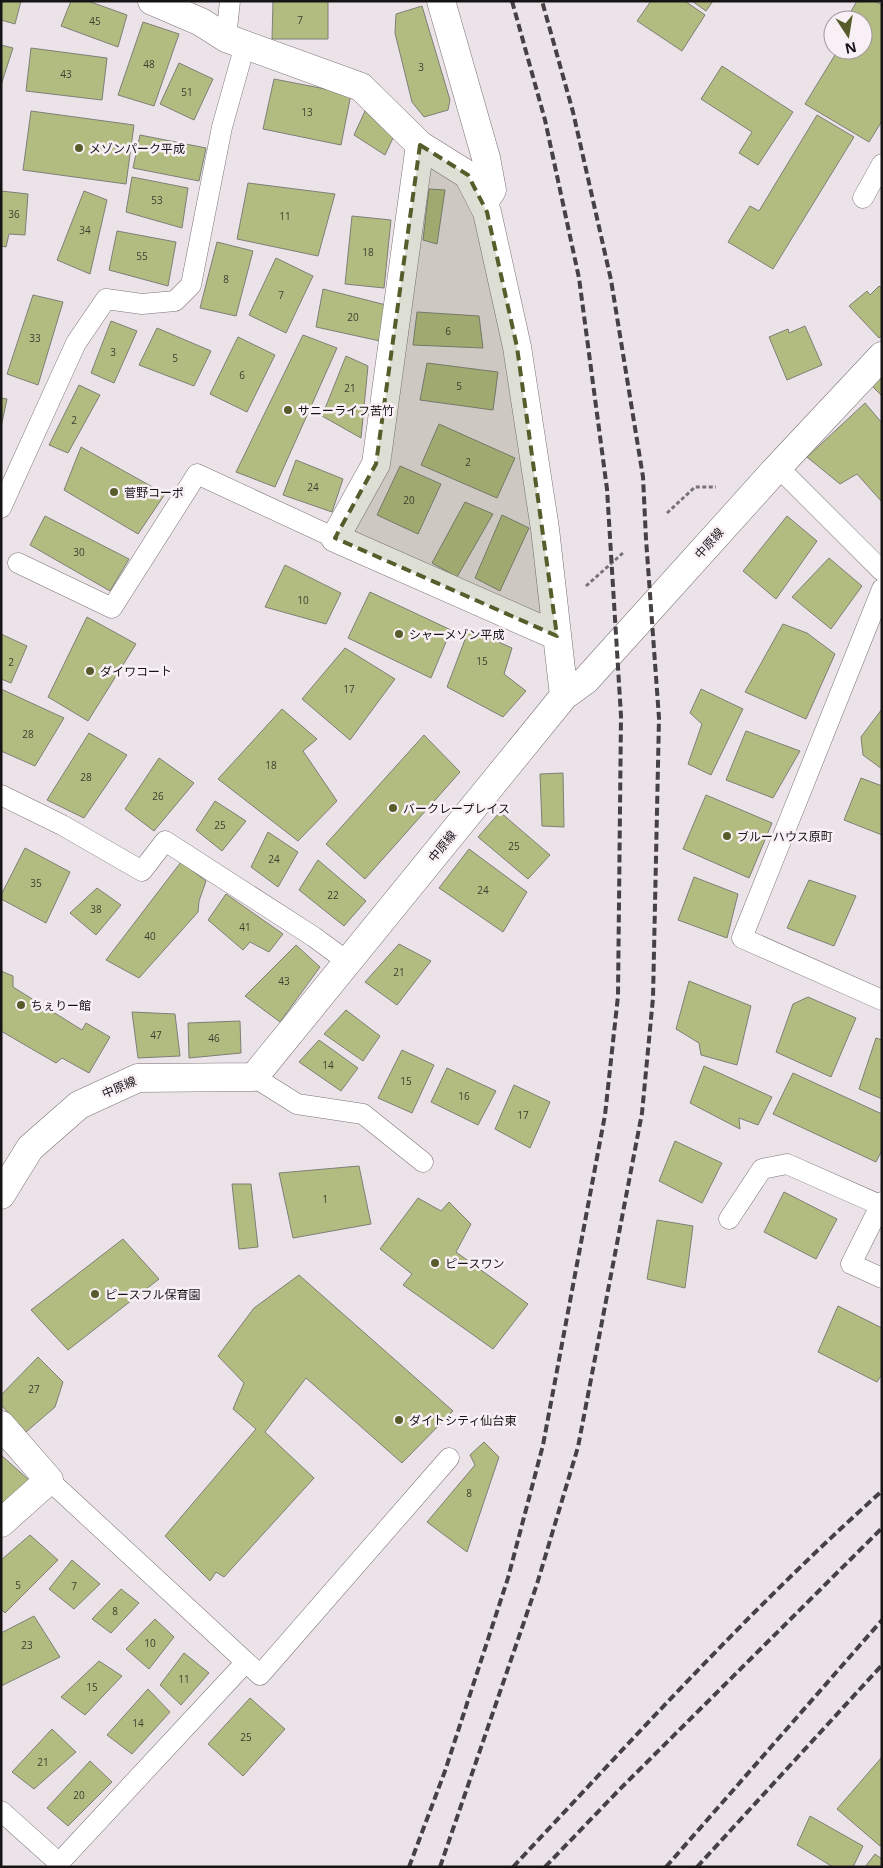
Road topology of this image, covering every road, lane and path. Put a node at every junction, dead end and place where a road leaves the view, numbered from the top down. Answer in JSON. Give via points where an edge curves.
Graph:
{"nodes":[{"id":1,"x":152,"y":1,"type":"edge"},
{"id":2,"x":230,"y":1,"type":"edge"},
{"id":3,"x":441,"y":1,"type":"edge"},
{"id":4,"x":235,"y":42,"type":"junction"},
{"id":5,"x":420,"y":145,"type":"junction"},
{"id":6,"x":882,"y":164,"type":"edge"},
{"id":7,"x":863,"y":198,"type":"dead end"},
{"id":8,"x":483,"y":204,"type":"junction"},
{"id":9,"x":882,"y":356,"type":"edge"},
{"id":10,"x":778,"y":467,"type":"junction"},
{"id":11,"x":1,"y":508,"type":"edge"},
{"id":12,"x":335,"y":538,"type":"junction"},
{"id":13,"x":624,"y":552,"type":"dead end"},
{"id":14,"x":18,"y":563,"type":"dead end"},
{"id":15,"x":882,"y":571,"type":"edge"},
{"id":16,"x":882,"y":589,"type":"edge"},
{"id":17,"x":556,"y":628,"type":"junction"},
{"id":18,"x":564,"y":696,"type":"junction"},
{"id":19,"x":1,"y":796,"type":"edge"},
{"id":20,"x":348,"y":962,"type":"junction"},
{"id":21,"x":882,"y":1000,"type":"edge"},
{"id":22,"x":254,"y":1077,"type":"junction"},
{"id":23,"x":423,"y":1162,"type":"dead end"},
{"id":24,"x":1,"y":1195,"type":"edge"},
{"id":25,"x":881,"y":1204,"type":"edge"},
{"id":26,"x":729,"y":1219,"type":"dead end"},
{"id":27,"x":882,"y":1278,"type":"edge"},
{"id":28,"x":1,"y":1425,"type":"edge"},
{"id":29,"x":450,"y":1458,"type":"dead end"},
{"id":30,"x":49,"y":1480,"type":"junction"},
{"id":31,"x":1,"y":1523,"type":"edge"},
{"id":32,"x":246,"y":1662,"type":"junction"},
{"id":33,"x":1,"y":1811,"type":"edge"}],
"edges":[{"from":1,"to":4,"type":"street","via":[[202,22]]},
{"from":2,"to":4,"type":"lane"},
{"from":3,"to":8,"type":"street","via":[[492,190]]},
{"from":4,"to":5,"type":"street","via":[[361,87]]},
{"from":4,"to":11,"type":"lane","via":[[191,285],[176,301],[142,304],[106,299],[76,343]]},
{"from":5,"to":8,"type":"street","via":[[468,175]]},
{"from":5,"to":12,"type":"street","via":[[376,464]]},
{"from":6,"to":7,"type":"lane"},
{"from":8,"to":17,"type":"street","via":[[517,347],[545,529]]},
{"from":9,"to":10,"type":"street","name":"中原線"},
{"from":10,"to":15,"type":"lane"},
{"from":10,"to":18,"type":"street","name":"中原線","via":[[586,680]]},
{"from":12,"to":14,"type":"lane","via":[[197,474],[112,608]]},
{"from":12,"to":17,"type":"street"},
{"from":13,"to":17,"type":"path","via":[[565,605]]},
{"from":16,"to":21,"type":"lane","via":[[742,938]]},
{"from":17,"to":18,"type":"street"},
{"from":18,"to":20,"type":"street","name":"中原線"},
{"from":19,"to":20,"type":"lane","via":[[62,825],[142,871],[164,840]]},
{"from":20,"to":22,"type":"street","name":"中原線"},
{"from":22,"to":23,"type":"lane","via":[[298,1104],[363,1114]]},
{"from":22,"to":24,"type":"street","name":"中原線","via":[[138,1078],[79,1105],[30,1148]]},
{"from":25,"to":26,"type":"lane","via":[[787,1164],[762,1169]]},
{"from":25,"to":27,"type":"lane","via":[[851,1264]]},
{"from":28,"to":30,"type":"street"},
{"from":29,"to":32,"type":"lane","via":[[260,1675]]},
{"from":30,"to":31,"type":"street"},
{"from":30,"to":32,"type":"lane"},
{"from":32,"to":33,"type":"lane","via":[[58,1863]]}]}
